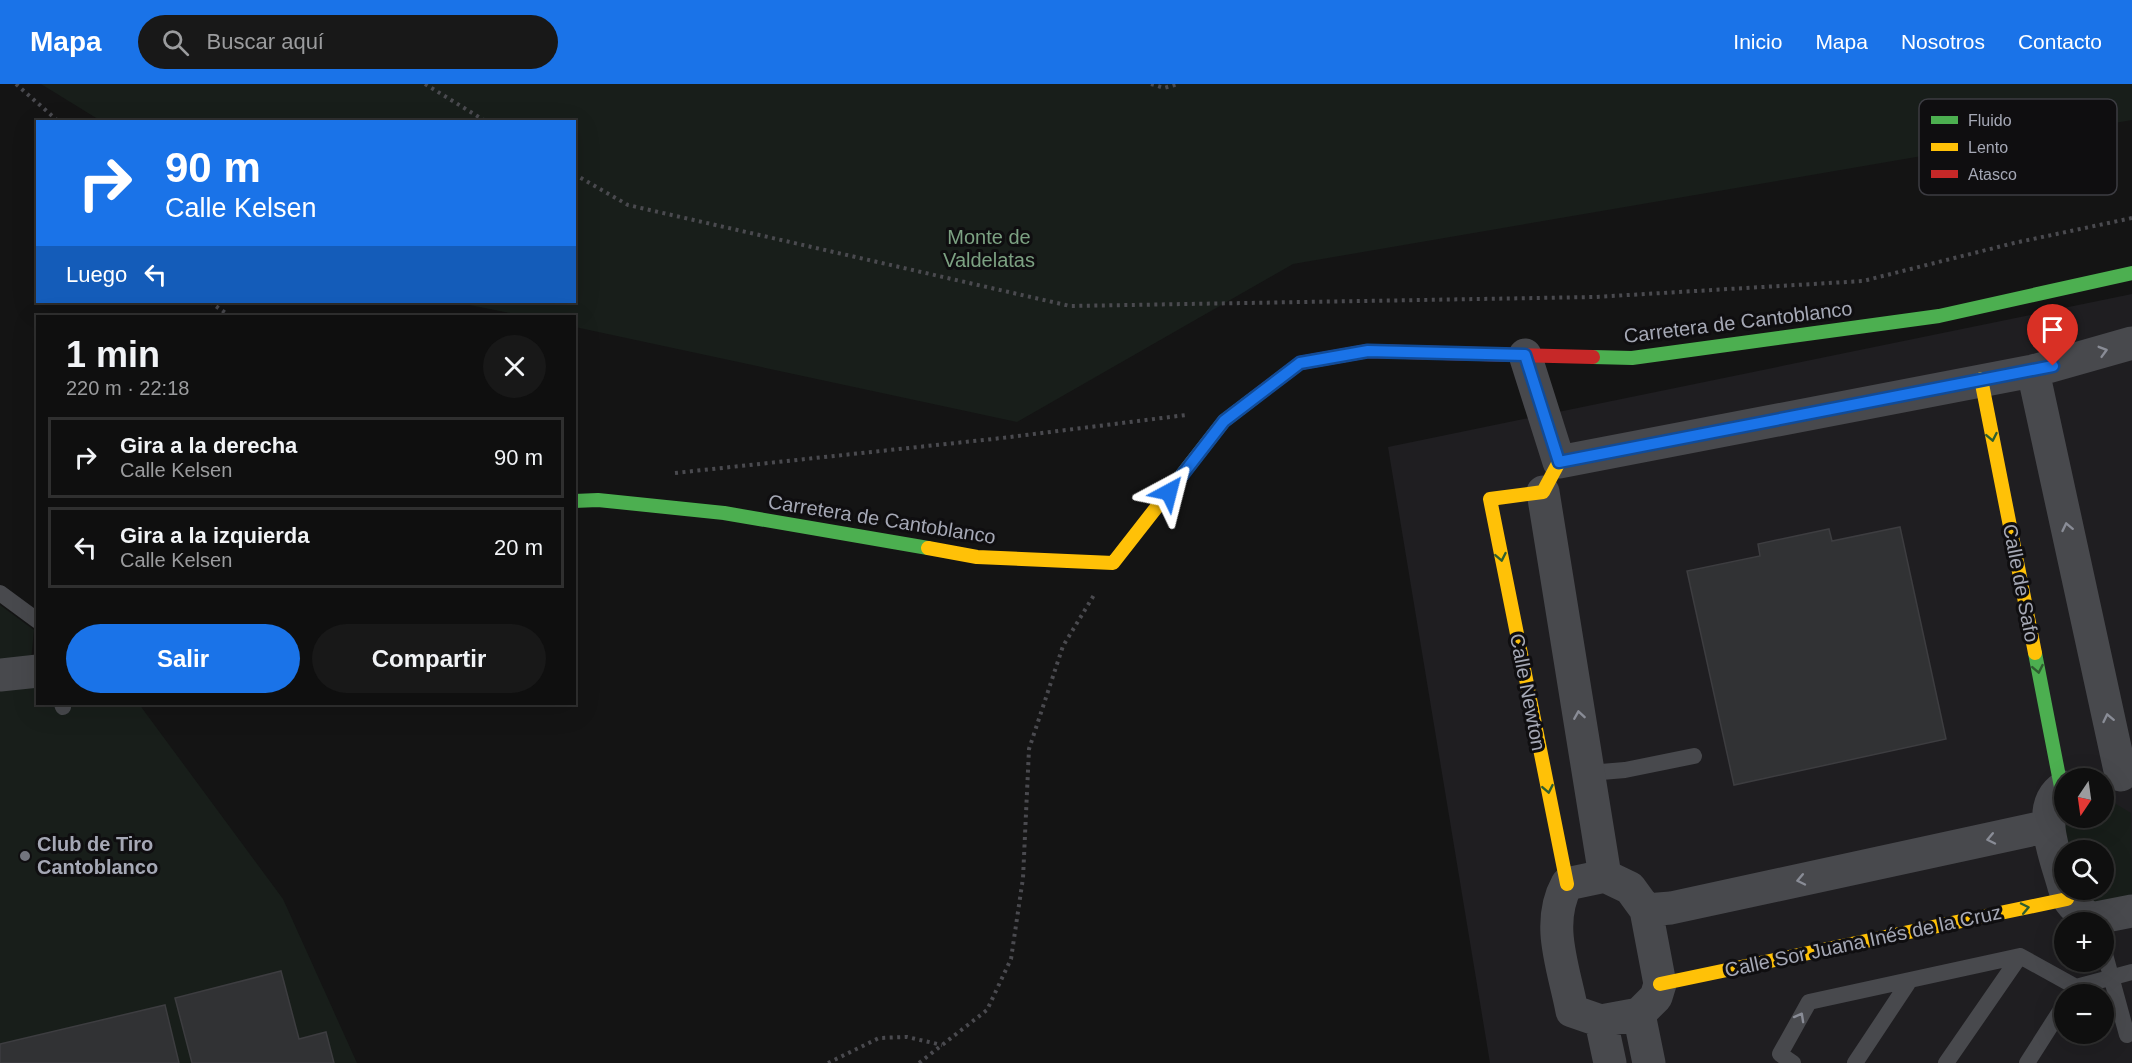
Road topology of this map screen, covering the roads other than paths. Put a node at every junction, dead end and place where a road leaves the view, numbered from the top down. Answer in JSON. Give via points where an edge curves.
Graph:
{"nodes":[{"id":1,"x":2132,"y":273,"type":"edge"},
{"id":2,"x":2132,"y":343,"type":"edge"},
{"id":3,"x":1525,"y":355,"type":"junction"},
{"id":4,"x":2033,"y":371,"type":"junction"},
{"id":5,"x":1981,"y":379,"type":"junction"},
{"id":6,"x":1559,"y":462,"type":"junction"},
{"id":7,"x":1543,"y":492,"type":"junction"},
{"id":8,"x":576,"y":501,"type":"edge"},
{"id":9,"x":0,"y":593,"type":"edge"},
{"id":10,"x":36,"y":620,"type":"edge"},
{"id":11,"x":36,"y":671,"type":"edge"},
{"id":12,"x":0,"y":675,"type":"edge"},
{"id":13,"x":1694,"y":756,"type":"dead end"},
{"id":14,"x":2059,"y":768,"type":"edge"},
{"id":15,"x":1588,"y":773,"type":"junction"},
{"id":16,"x":2119,"y":779,"type":"edge"},
{"id":17,"x":2054,"y":799,"type":"edge"},
{"id":18,"x":2049,"y":826,"type":"junction"},
{"id":19,"x":2054,"y":847,"type":"edge"},
{"id":20,"x":1605,"y":876,"type":"junction"},
{"id":21,"x":1567,"y":884,"type":"junction"},
{"id":22,"x":2054,"y":894,"type":"edge"},
{"id":23,"x":2070,"y":900,"type":"edge"},
{"id":24,"x":1646,"y":910,"type":"junction"},
{"id":25,"x":2132,"y":911,"type":"edge"},
{"id":26,"x":2079,"y":912,"type":"edge"},
{"id":27,"x":2114,"y":921,"type":"edge"},
{"id":28,"x":2020,"y":956,"type":"junction"},
{"id":29,"x":2111,"y":972,"type":"edge"},
{"id":30,"x":2132,"y":972,"type":"edge"},
{"id":31,"x":2112,"y":977,"type":"junction"},
{"id":32,"x":1910,"y":980,"type":"junction"},
{"id":33,"x":1659,"y":984,"type":"junction"},
{"id":34,"x":2062,"y":984,"type":"edge"},
{"id":35,"x":2092,"y":984,"type":"edge"},
{"id":36,"x":1639,"y":1014,"type":"junction"},
{"id":37,"x":1601,"y":1021,"type":"junction"},
{"id":38,"x":2054,"y":1021,"type":"edge"},
{"id":39,"x":2127,"y":1035,"type":"dead end"},
{"id":40,"x":1610,"y":1063,"type":"edge"},
{"id":41,"x":1649,"y":1063,"type":"edge"},
{"id":42,"x":1793,"y":1063,"type":"edge"},
{"id":43,"x":1855,"y":1063,"type":"edge"},
{"id":44,"x":1946,"y":1063,"type":"edge"},
{"id":45,"x":2027,"y":1063,"type":"edge"}],
"edges":[{"from":1,"to":3,"type":"street","name":"Carretera de Cantoblanco","via":[[1939,316],[1632,358]]},
{"from":4,"to":2,"type":"street","one_way":true},
{"from":3,"to":6,"type":"street"},
{"from":3,"to":8,"type":"street","name":"Carretera de Cantoblanco","via":[[1368,351],[1300,363],[1224,421],[1113,562],[977,557],[724,513]]},
{"from":4,"to":5,"type":"street"},
{"from":16,"to":4,"type":"street","one_way":true},
{"from":5,"to":6,"type":"street"},
{"from":5,"to":14,"type":"street","name":"Calle de Safo","one_way":true},
{"from":6,"to":7,"type":"street"},
{"from":15,"to":7,"type":"street","one_way":true},
{"from":7,"to":21,"type":"street","name":"Calle Newton","one_way":true,"via":[[1490,499]]},
{"from":9,"to":10,"type":"lane"},
{"from":11,"to":12,"type":"street"},
{"from":13,"to":15,"type":"lane"},
{"from":15,"to":20,"type":"street"},
{"from":17,"to":18,"type":"street"},
{"from":18,"to":19,"type":"street"},
{"from":18,"to":24,"type":"street","one_way":true,"via":[[1671,908]]},
{"from":20,"to":21,"type":"street"},
{"from":20,"to":24,"type":"street","via":[[1630,888]]},
{"from":21,"to":37,"type":"street","via":[[1558,901],[1555,925],[1572,1011]]},
{"from":33,"to":22,"type":"street","name":"Calle Sor Juana Inés de la Cruz","one_way":true},
{"from":23,"to":26,"type":"street"},
{"from":24,"to":33,"type":"street"},
{"from":25,"to":27,"type":"street"},
{"from":28,"to":32,"type":"lane"},
{"from":28,"to":34,"type":"lane"},
{"from":28,"to":44,"type":"lane"},
{"from":29,"to":31,"type":"lane"},
{"from":30,"to":31,"type":"lane"},
{"from":31,"to":35,"type":"lane"},
{"from":31,"to":39,"type":"lane"},
{"from":42,"to":32,"type":"lane","one_way":true,"via":[[1780,1054],[1809,1002]]},
{"from":32,"to":43,"type":"lane"},
{"from":33,"to":36,"type":"street","via":[[1656,997]]},
{"from":36,"to":37,"type":"street"},
{"from":36,"to":41,"type":"street"},
{"from":37,"to":40,"type":"street"},
{"from":38,"to":45,"type":"lane"}]}
